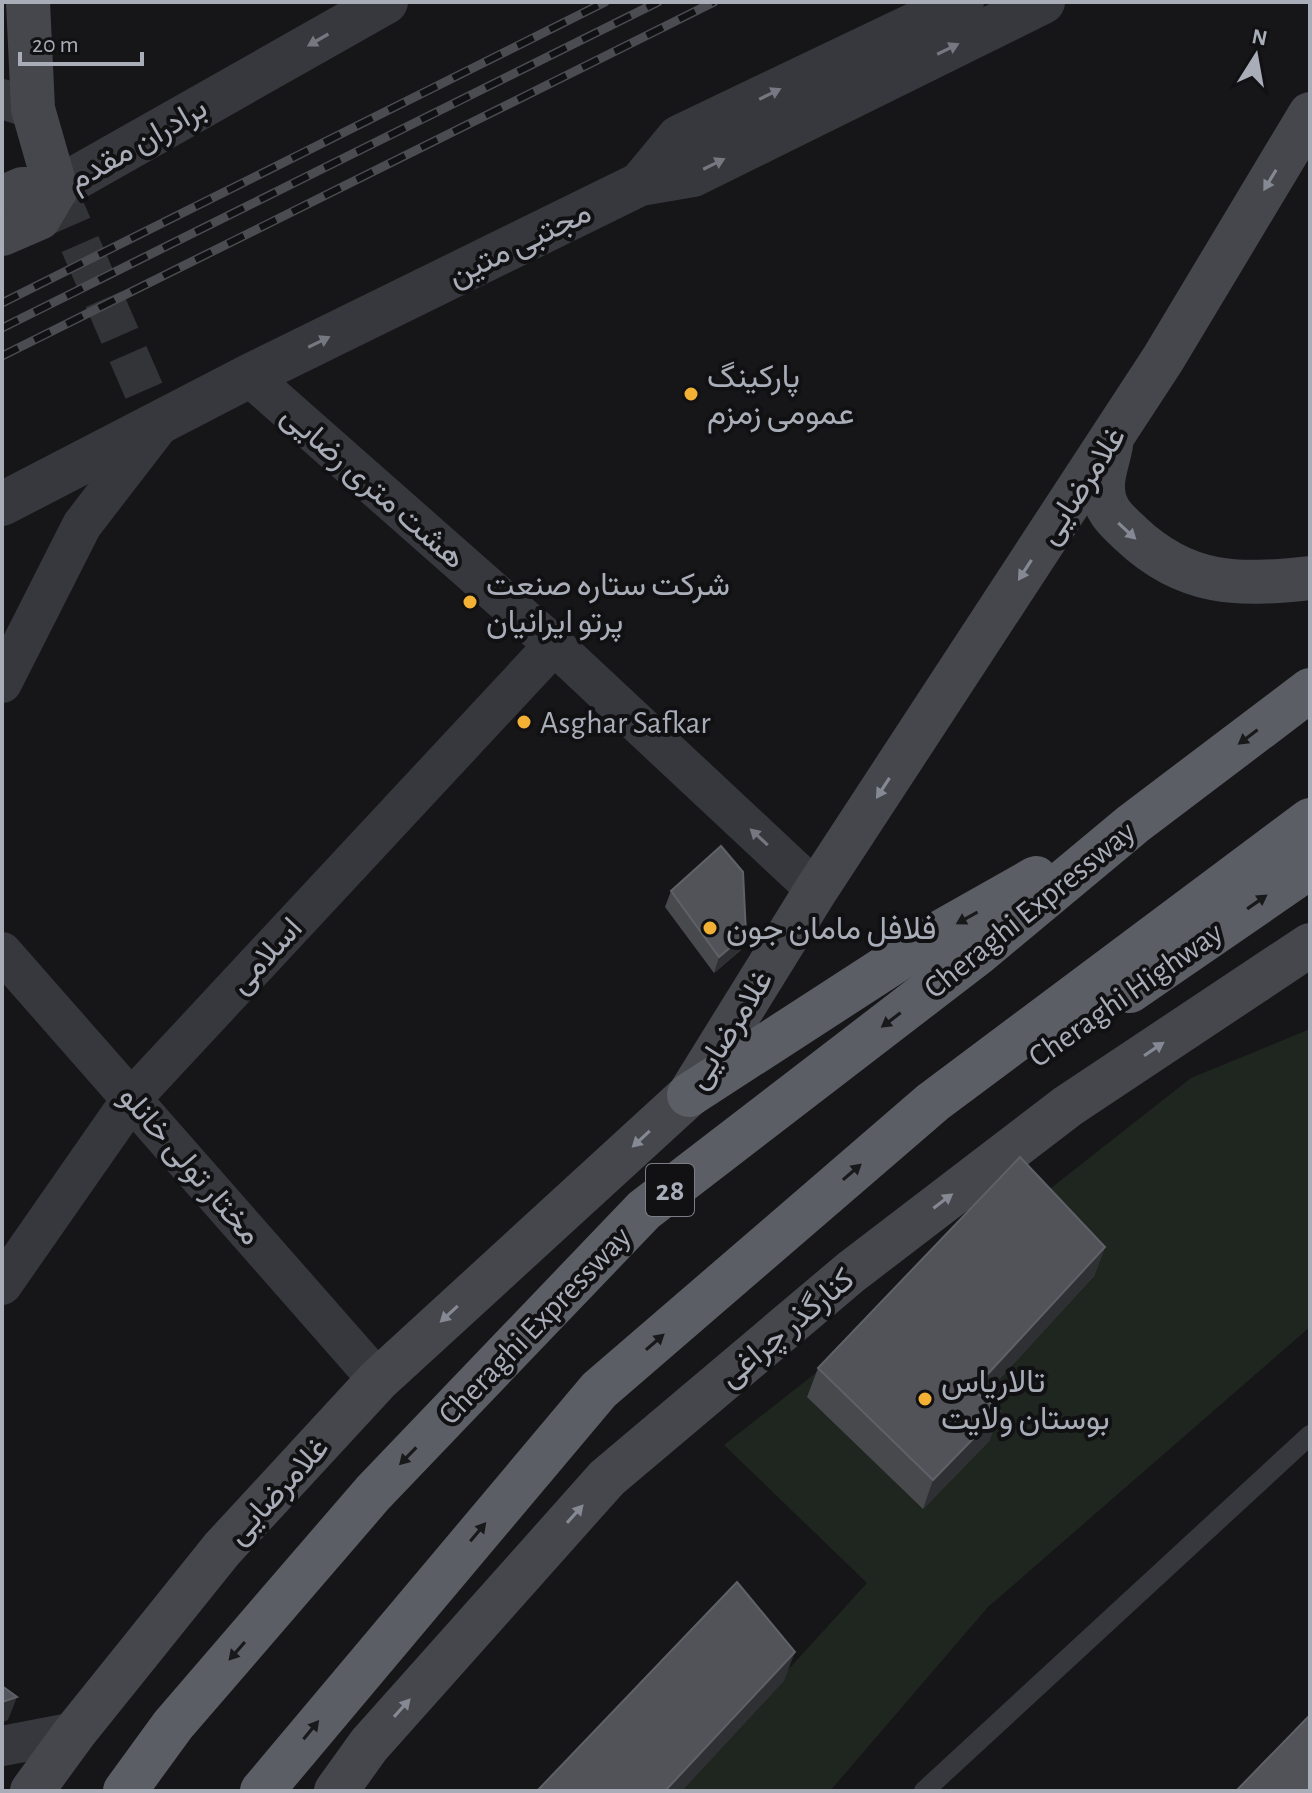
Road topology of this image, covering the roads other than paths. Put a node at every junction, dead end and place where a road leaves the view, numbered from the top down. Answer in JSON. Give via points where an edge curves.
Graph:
{"nodes":[{"id":1,"x":386,"y":2,"type":"edge"},
{"id":2,"x":962,"y":2,"type":"edge"},
{"id":3,"x":1043,"y":2,"type":"edge"},
{"id":4,"x":36,"y":3,"type":"edge"},
{"id":5,"x":18,"y":104,"type":"edge"},
{"id":6,"x":1310,"y":114,"type":"edge"},
{"id":7,"x":640,"y":184,"type":"junction"},
{"id":8,"x":56,"y":189,"type":"junction"},
{"id":9,"x":2,"y":198,"type":"edge"},
{"id":10,"x":2,"y":234,"type":"edge"},
{"id":11,"x":249,"y":376,"type":"junction"},
{"id":12,"x":159,"y":425,"type":"junction"},
{"id":13,"x":1114,"y":434,"type":"junction"},
{"id":14,"x":2,"y":504,"type":"edge"},
{"id":15,"x":1310,"y":578,"type":"edge"},
{"id":16,"x":554,"y":645,"type":"junction"},
{"id":17,"x":2,"y":683,"type":"edge"},
{"id":18,"x":1310,"y":690,"type":"edge"},
{"id":19,"x":1310,"y":820,"type":"edge"},
{"id":20,"x":1133,"y":824,"type":"junction"},
{"id":21,"x":1310,"y":867,"type":"edge"},
{"id":22,"x":816,"y":890,"type":"junction"},
{"id":23,"x":1310,"y":945,"type":"edge"},
{"id":24,"x":2,"y":952,"type":"edge"},
{"id":25,"x":689,"y":1095,"type":"junction"},
{"id":26,"x":133,"y":1097,"type":"junction"},
{"id":27,"x":933,"y":1102,"type":"junction"},
{"id":28,"x":2,"y":1285,"type":"edge"},
{"id":29,"x":378,"y":1380,"type":"junction"},
{"id":30,"x":1310,"y":1435,"type":"edge"},
{"id":31,"x":75,"y":1732,"type":"junction"},
{"id":32,"x":2,"y":1746,"type":"edge"},
{"id":33,"x":32,"y":1791,"type":"edge"},
{"id":34,"x":125,"y":1791,"type":"edge"},
{"id":35,"x":262,"y":1791,"type":"edge"},
{"id":36,"x":336,"y":1791,"type":"edge"},
{"id":37,"x":924,"y":1791,"type":"edge"}],
"edges":[{"from":1,"to":8,"type":"street","name":"برادران مقدم","one_way":true},
{"from":7,"to":2,"type":"street","one_way":true,"via":[[679,137]]},
{"from":7,"to":3,"type":"street","name":"مجتبی متین","one_way":true,"via":[[693,175]]},
{"from":4,"to":5,"type":"main road"},
{"from":5,"to":8,"type":"main road"},
{"from":6,"to":13,"type":"main road","name":"غلامرضایی","one_way":true},
{"from":11,"to":7,"type":"street","name":"مجتبی متین","one_way":true},
{"from":8,"to":9,"type":"main road","name":"برادران مقدم","via":[[22,189]]},
{"from":8,"to":10,"type":"main road","name":"برادران مقدم","via":[[39,218]]},
{"from":11,"to":12,"type":"street","name":"مجتبی متین"},
{"from":11,"to":16,"type":"street","name":"هشت متری رضایی"},
{"from":12,"to":14,"type":"street","name":"مجتبی متین"},
{"from":12,"to":17,"type":"street","via":[[82,525]]},
{"from":13,"to":15,"type":"main road","one_way":true,"via":[[1103,487],[1109,514],[1155,556],[1207,580],[1260,584]]},
{"from":13,"to":22,"type":"main road","name":"غلامرضایی","one_way":true},
{"from":22,"to":16,"type":"street","name":"هشت متری رضایی","one_way":true},
{"from":16,"to":26,"type":"street","name":"اسلامی"},
{"from":18,"to":20,"type":"highway","name":"Cheraghi Expressway","number":"28","one_way":true},
{"from":19,"to":27,"type":"highway"},
{"from":20,"to":25,"type":"highway","one_way":true,"via":[[939,933]]},
{"from":20,"to":34,"type":"highway","name":"Cheraghi Expressway","number":"28","one_way":true,"via":[[977,954],[644,1210],[373,1493],[173,1725]]},
{"from":27,"to":21,"type":"highway","name":"Cheraghi Highway","one_way":true,"via":[[980,1096]]},
{"from":22,"to":25,"type":"main road","name":"غلامرضایی"},
{"from":36,"to":23,"type":"main road","name":"کنارگذر چراغی","one_way":true,"via":[[369,1745],[607,1478],[851,1272],[1068,1106]]},
{"from":24,"to":26,"type":"street","name":"مختار تولی خانلو"},
{"from":25,"to":29,"type":"main road","name":"غلامرضایی","one_way":true},
{"from":26,"to":28,"type":"street","name":"اسلامی"},
{"from":26,"to":29,"type":"street","name":"مختار تولی خانلو"},
{"from":35,"to":27,"type":"highway","one_way":true,"via":[[599,1390]]},
{"from":29,"to":31,"type":"main road","name":"غلامرضایی","via":[[222,1549]]},
{"from":30,"to":37,"type":"lane"},
{"from":31,"to":32,"type":"street"},
{"from":31,"to":33,"type":"main road","name":"غلامرضایی"}]}
